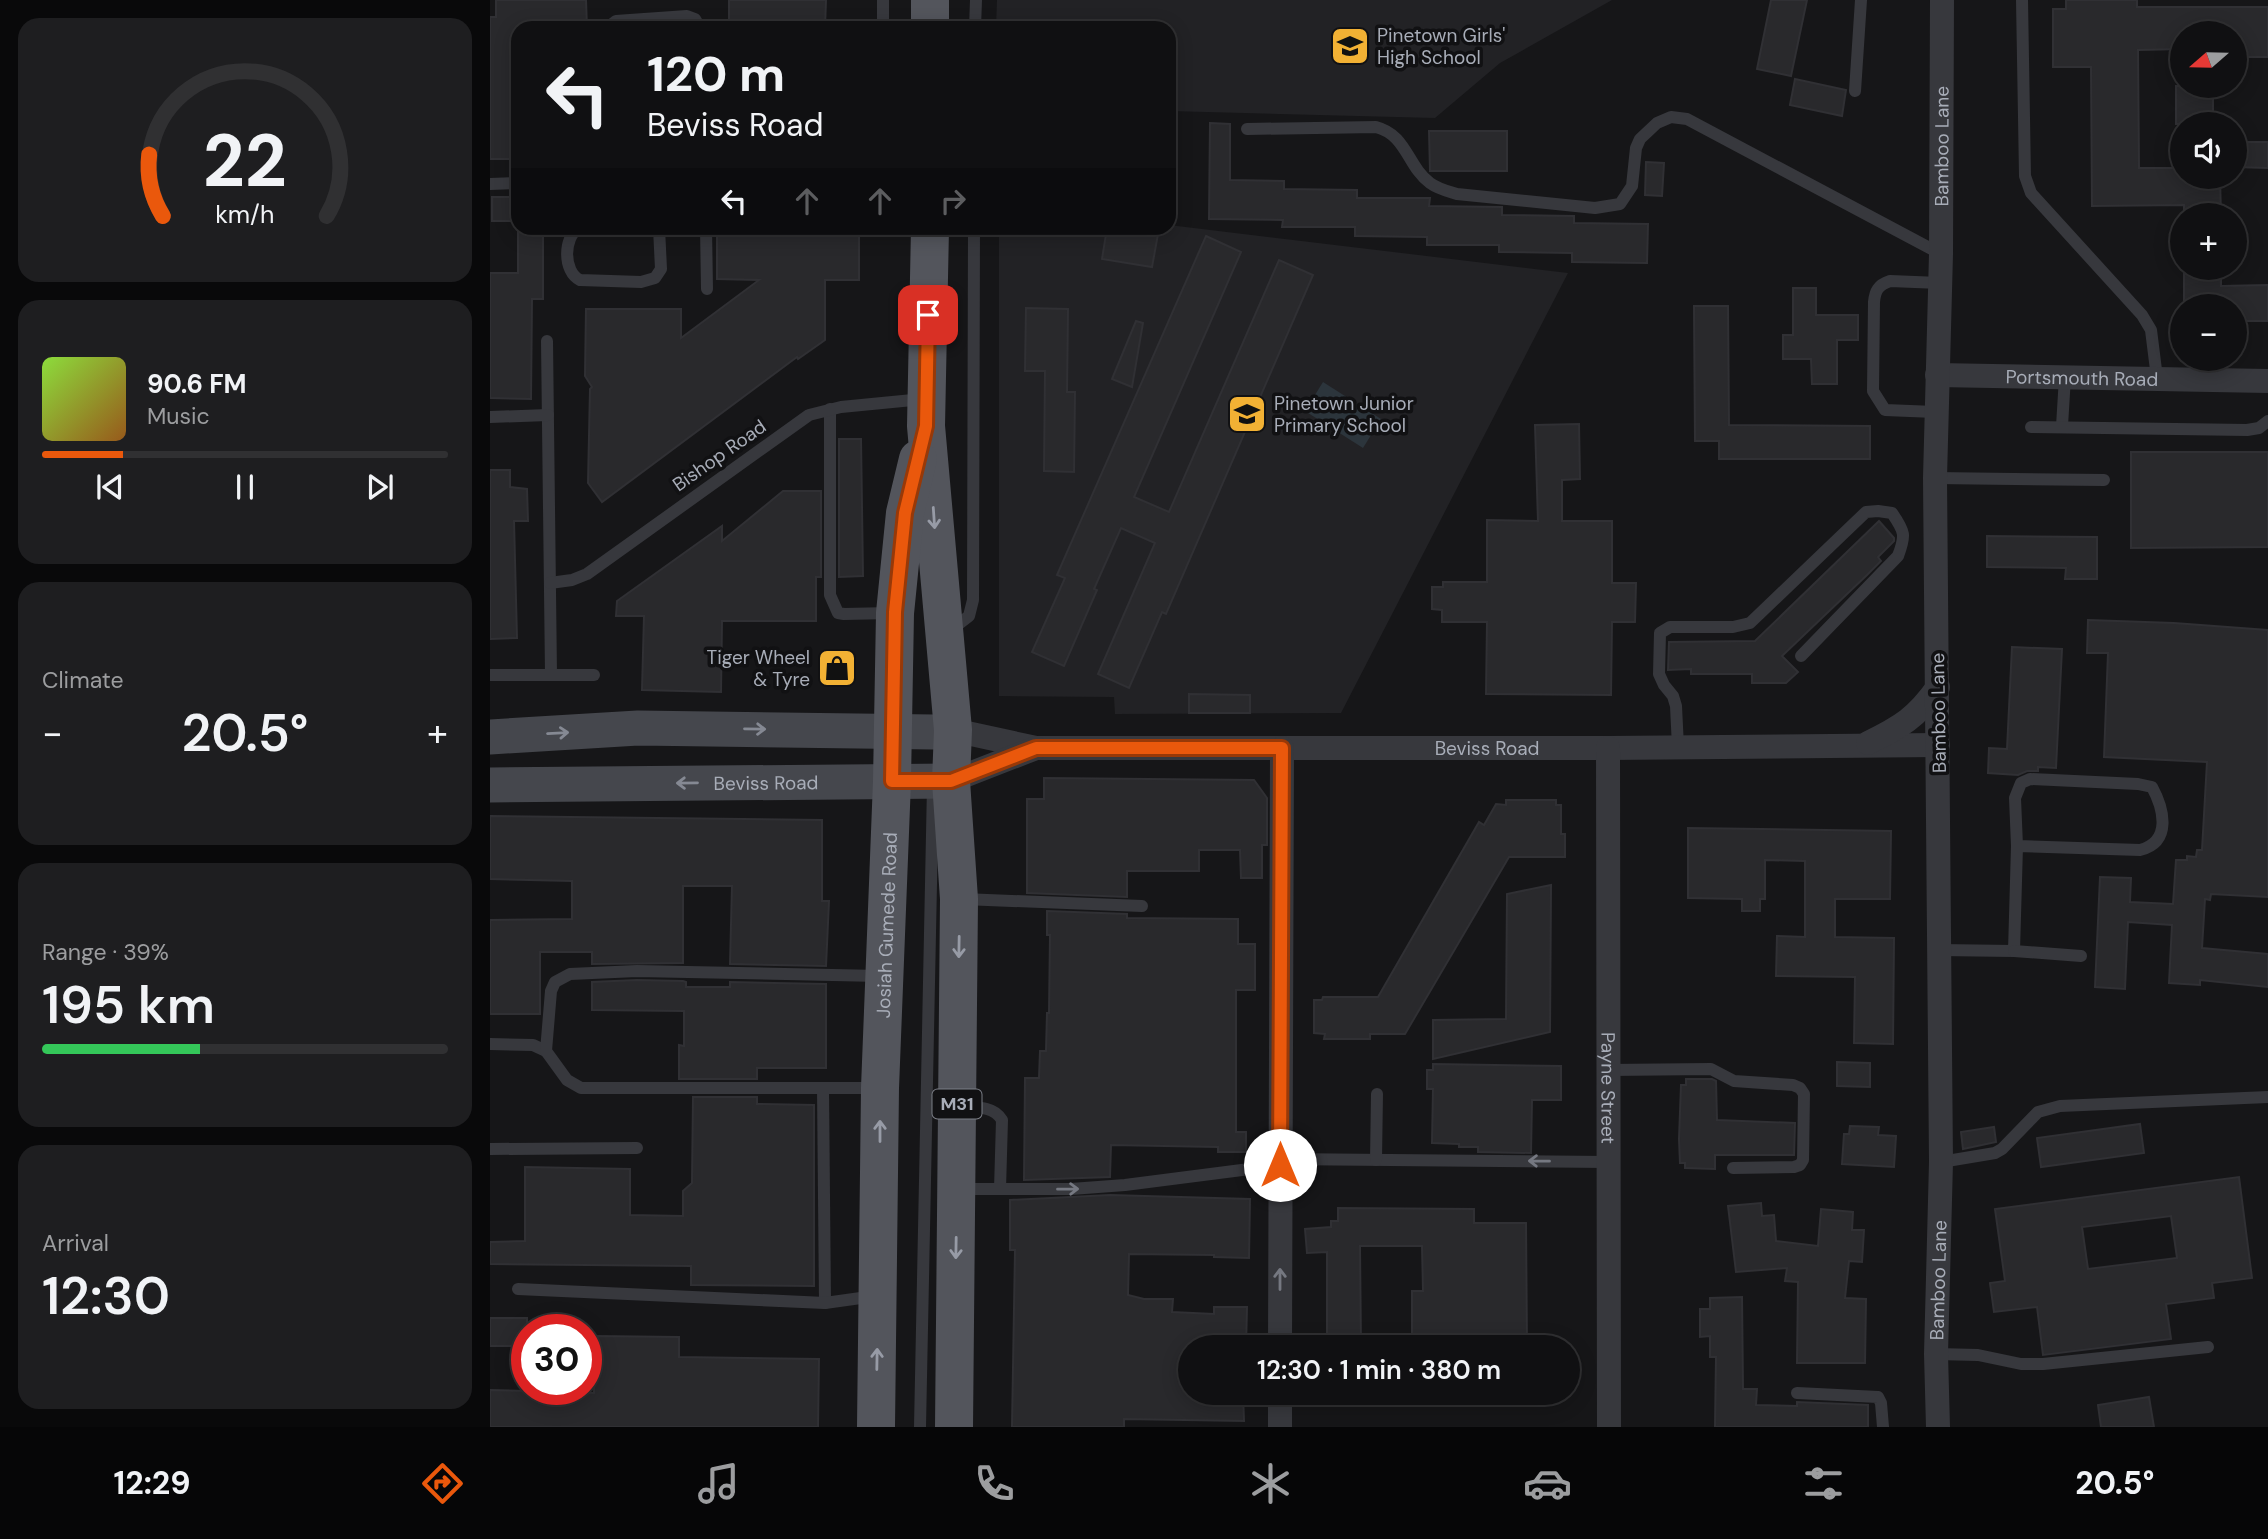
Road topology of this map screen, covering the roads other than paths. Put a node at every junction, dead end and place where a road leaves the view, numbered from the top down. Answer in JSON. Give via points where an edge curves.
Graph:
{"nodes":[{"id":1,"x":883,"y":0,"type":"edge"},
{"id":2,"x":930,"y":0,"type":"edge"},
{"id":3,"x":975,"y":0,"type":"edge"},
{"id":4,"x":1861,"y":0,"type":"edge"},
{"id":5,"x":1942,"y":0,"type":"edge"},
{"id":6,"x":2022,"y":0,"type":"edge"},
{"id":7,"x":615,"y":21,"type":"edge"},
{"id":8,"x":696,"y":21,"type":"edge"},
{"id":9,"x":883,"y":21,"type":"edge"},
{"id":10,"x":930,"y":21,"type":"edge"},
{"id":11,"x":975,"y":21,"type":"edge"},
{"id":12,"x":1856,"y":91,"type":"dead end"},
{"id":13,"x":1247,"y":129,"type":"dead end"},
{"id":14,"x":511,"y":183,"type":"edge"},
{"id":15,"x":490,"y":184,"type":"edge"},
{"id":16,"x":570,"y":235,"type":"edge"},
{"id":17,"x":659,"y":235,"type":"edge"},
{"id":18,"x":706,"y":235,"type":"edge"},
{"id":19,"x":927,"y":235,"type":"edge"},
{"id":20,"x":974,"y":235,"type":"edge"},
{"id":21,"x":1941,"y":254,"type":"junction"},
{"id":22,"x":1940,"y":283,"type":"junction"},
{"id":23,"x":707,"y":289,"type":"dead end"},
{"id":24,"x":547,"y":341,"type":"dead end"},
{"id":25,"x":1937,"y":375,"type":"junction"},
{"id":26,"x":2065,"y":377,"type":"junction"},
{"id":27,"x":2157,"y":379,"type":"junction"},
{"id":28,"x":2268,"y":381,"type":"edge"},
{"id":29,"x":831,"y":409,"type":"junction"},
{"id":30,"x":926,"y":412,"type":"junction"},
{"id":31,"x":1935,"y":412,"type":"junction"},
{"id":32,"x":548,"y":415,"type":"junction"},
{"id":33,"x":490,"y":417,"type":"edge"},
{"id":34,"x":2268,"y":421,"type":"edge"},
{"id":35,"x":2062,"y":426,"type":"junction"},
{"id":36,"x":2031,"y":427,"type":"dead end"},
{"id":37,"x":1935,"y":478,"type":"junction"},
{"id":38,"x":2104,"y":480,"type":"dead end"},
{"id":39,"x":550,"y":583,"type":"junction"},
{"id":40,"x":895,"y":612,"type":"junction"},
{"id":41,"x":945,"y":635,"type":"junction"},
{"id":42,"x":1801,"y":656,"type":"dead end"},
{"id":43,"x":551,"y":674,"type":"junction"},
{"id":44,"x":490,"y":675,"type":"edge"},
{"id":45,"x":594,"y":675,"type":"dead end"},
{"id":46,"x":1938,"y":687,"type":"junction"},
{"id":47,"x":893,"y":731,"type":"junction"},
{"id":48,"x":940,"y":736,"type":"junction"},
{"id":49,"x":490,"y":737,"type":"edge"},
{"id":50,"x":1938,"y":745,"type":"junction"},
{"id":51,"x":1861,"y":746,"type":"junction"},
{"id":52,"x":1678,"y":747,"type":"junction"},
{"id":53,"x":1036,"y":748,"type":"junction"},
{"id":54,"x":1282,"y":748,"type":"junction"},
{"id":55,"x":1608,"y":748,"type":"junction"},
{"id":56,"x":939,"y":777,"type":"junction"},
{"id":57,"x":892,"y":781,"type":"junction"},
{"id":58,"x":490,"y":785,"type":"edge"},
{"id":59,"x":2017,"y":846,"type":"junction"},
{"id":60,"x":959,"y":899,"type":"junction"},
{"id":61,"x":1142,"y":906,"type":"dead end"},
{"id":62,"x":1939,"y":950,"type":"junction"},
{"id":63,"x":2014,"y":951,"type":"junction"},
{"id":64,"x":2081,"y":956,"type":"dead end"},
{"id":65,"x":884,"y":976,"type":"junction"},
{"id":66,"x":490,"y":1044,"type":"edge"},
{"id":67,"x":546,"y":1051,"type":"junction"},
{"id":68,"x":1608,"y":1070,"type":"junction"},
{"id":69,"x":823,"y":1088,"type":"junction"},
{"id":70,"x":880,"y":1088,"type":"junction"},
{"id":71,"x":1377,"y":1094,"type":"dead end"},
{"id":72,"x":2268,"y":1097,"type":"edge"},
{"id":73,"x":957,"y":1108,"type":"junction"},
{"id":74,"x":490,"y":1149,"type":"edge"},
{"id":75,"x":637,"y":1149,"type":"dead end"},
{"id":76,"x":1376,"y":1160,"type":"junction"},
{"id":77,"x":1280,"y":1162,"type":"junction"},
{"id":78,"x":1608,"y":1162,"type":"junction"},
{"id":79,"x":1941,"y":1162,"type":"junction"},
{"id":80,"x":1733,"y":1168,"type":"dead end"},
{"id":81,"x":956,"y":1189,"type":"junction"},
{"id":82,"x":1000,"y":1189,"type":"junction"},
{"id":83,"x":518,"y":1289,"type":"dead end"},
{"id":84,"x":879,"y":1295,"type":"junction"},
{"id":85,"x":825,"y":1303,"type":"junction"},
{"id":86,"x":1280,"y":1335,"type":"edge"},
{"id":87,"x":2208,"y":1347,"type":"dead end"},
{"id":88,"x":1937,"y":1354,"type":"junction"},
{"id":89,"x":1797,"y":1393,"type":"dead end"},
{"id":90,"x":1280,"y":1405,"type":"edge"},
{"id":91,"x":876,"y":1427,"type":"edge"},
{"id":92,"x":920,"y":1427,"type":"edge"},
{"id":93,"x":954,"y":1427,"type":"edge"},
{"id":94,"x":1280,"y":1427,"type":"edge"},
{"id":95,"x":1609,"y":1427,"type":"edge"},
{"id":96,"x":1883,"y":1427,"type":"edge"},
{"id":97,"x":1938,"y":1427,"type":"edge"}],
"edges":[{"from":1,"to":9,"type":"lane"},
{"from":2,"to":10,"type":"main road"},
{"from":3,"to":11,"type":"lane"},
{"from":4,"to":12,"type":"lane"},
{"from":5,"to":21,"type":"street","name":"Bamboo Lane"},
{"from":6,"to":27,"type":"lane","via":[[2025,176],[2031,193],[2142,315],[2151,330]]},
{"from":7,"to":8,"type":"lane","via":[[687,16]]},
{"from":13,"to":21,"type":"lane","via":[[1376,127],[1398,139],[1422,176],[1441,189],[1595,208],[1620,204],[1632,186],[1636,148],[1647,131],[1671,117],[1687,118]]},
{"from":14,"to":15,"type":"lane"},
{"from":16,"to":17,"type":"lane","via":[[573,277],[641,282],[655,278],[661,269]]},
{"from":18,"to":23,"type":"lane"},
{"from":19,"to":30,"type":"main road","name":"Josiah Gumede Road","number":"M31"},
{"from":20,"to":41,"type":"lane","via":[[973,600],[969,616]]},
{"from":21,"to":22,"type":"street","name":"Bamboo Lane"},
{"from":22,"to":25,"type":"street","name":"Bamboo Lane"},
{"from":22,"to":31,"type":"lane","via":[[1890,281],[1875,291],[1874,303],[1873,391],[1879,402],[1885,410]]},
{"from":24,"to":32,"type":"lane"},
{"from":25,"to":26,"type":"street","name":"Portsmouth Road"},
{"from":25,"to":31,"type":"street","name":"Bamboo Lane"},
{"from":26,"to":27,"type":"street","name":"Portsmouth Road"},
{"from":26,"to":35,"type":"lane"},
{"from":27,"to":28,"type":"street","name":"Portsmouth Road"},
{"from":29,"to":30,"type":"lane","name":"Bishop Road"},
{"from":29,"to":39,"type":"lane","name":"Bishop Road","via":[[808,415],[587,574]]},
{"from":29,"to":40,"type":"lane","via":[[833,605],[844,614]]},
{"from":30,"to":40,"type":"main road","name":"Josiah Gumede Road","number":"M31","via":[[905,513]]},
{"from":30,"to":41,"type":"main road","name":"Josiah Gumede Road","number":"M31","one_way":true},
{"from":31,"to":37,"type":"street","name":"Bamboo Lane"},
{"from":32,"to":33,"type":"lane"},
{"from":32,"to":39,"type":"lane"},
{"from":34,"to":35,"type":"lane","via":[[2247,430]]},
{"from":35,"to":36,"type":"lane"},
{"from":37,"to":38,"type":"lane"},
{"from":37,"to":46,"type":"street","name":"Bamboo Lane"},
{"from":39,"to":43,"type":"lane"},
{"from":40,"to":47,"type":"main road","name":"Josiah Gumede Road","number":"M31"},
{"from":41,"to":48,"type":"main road","name":"Josiah Gumede Road","number":"M31"},
{"from":42,"to":52,"type":"lane","via":[[1898,556],[1905,538],[1892,513],[1866,512],[1750,622],[1733,627],[1670,627],[1660,633],[1659,674],[1676,706]]},
{"from":43,"to":44,"type":"lane"},
{"from":43,"to":45,"type":"lane"},
{"from":46,"to":50,"type":"street","name":"Bamboo Lane"},
{"from":46,"to":51,"type":"street","via":[[1910,720]]},
{"from":47,"to":48,"type":"main road","name":"Beviss Road"},
{"from":49,"to":47,"type":"main road","name":"Beviss Road","one_way":true,"via":[[638,728]]},
{"from":47,"to":57,"type":"main road","name":"Josiah Gumede Road","number":"M31"},
{"from":48,"to":53,"type":"street","name":"Beviss Road"},
{"from":48,"to":56,"type":"main road","name":"Josiah Gumede Road","number":"M31"},
{"from":50,"to":51,"type":"street","name":"Beviss Road"},
{"from":50,"to":62,"type":"street","name":"Bamboo Lane"},
{"from":51,"to":52,"type":"street","name":"Beviss Road"},
{"from":52,"to":55,"type":"street","name":"Beviss Road"},
{"from":53,"to":54,"type":"street","name":"Beviss Road"},
{"from":53,"to":56,"type":"street","name":"Beviss Road"},
{"from":54,"to":55,"type":"street","name":"Beviss Road"},
{"from":54,"to":77,"type":"street"},
{"from":55,"to":68,"type":"street","name":"Payne Street"},
{"from":56,"to":57,"type":"main road","name":"Beviss Road"},
{"from":56,"to":60,"type":"main road","name":"Josiah Gumede Road","number":"M31"},
{"from":56,"to":92,"type":"lane"},
{"from":57,"to":58,"type":"main road","name":"Beviss Road","one_way":true},
{"from":57,"to":65,"type":"main road","name":"Josiah Gumede Road","number":"M31"},
{"from":59,"to":59,"type":"lane","via":[[2015,798],[2021,783],[2030,779],[2152,787],[2162,810],[2158,837],[2151,847],[2140,850]]},
{"from":59,"to":63,"type":"lane"},
{"from":60,"to":61,"type":"lane"},
{"from":60,"to":73,"type":"main road","name":"Josiah Gumede Road","number":"M31","one_way":true},
{"from":62,"to":63,"type":"lane"},
{"from":62,"to":79,"type":"street","name":"Bamboo Lane"},
{"from":63,"to":64,"type":"lane"},
{"from":65,"to":67,"type":"lane","via":[[570,974],[555,982],[551,991]]},
{"from":65,"to":70,"type":"main road","name":"Josiah Gumede Road","number":"M31"},
{"from":66,"to":67,"type":"lane","via":[[533,1045]]},
{"from":67,"to":69,"type":"lane","via":[[567,1080],[581,1088]]},
{"from":68,"to":78,"type":"street","name":"Payne Street"},
{"from":68,"to":80,"type":"lane","via":[[1711,1069],[1734,1081],[1800,1088],[1804,1094],[1804,1160],[1800,1165]]},
{"from":69,"to":70,"type":"lane"},
{"from":69,"to":85,"type":"lane"},
{"from":84,"to":70,"type":"main road","name":"Josiah Gumede Road","number":"M31","one_way":true},
{"from":71,"to":76,"type":"lane"},
{"from":72,"to":79,"type":"lane","via":[[2060,1106],[2038,1112],[1995,1153]]},
{"from":73,"to":81,"type":"main road","name":"Josiah Gumede Road","number":"M31"},
{"from":73,"to":82,"type":"lane","via":[[992,1109],[1002,1120]]},
{"from":74,"to":75,"type":"lane"},
{"from":76,"to":77,"type":"lane"},
{"from":78,"to":76,"type":"lane","one_way":true},
{"from":82,"to":77,"type":"lane","one_way":true,"via":[[1125,1185]]},
{"from":86,"to":77,"type":"street","one_way":true},
{"from":78,"to":95,"type":"street","name":"Payne Street"},
{"from":79,"to":88,"type":"street","name":"Bamboo Lane"},
{"from":81,"to":82,"type":"lane"},
{"from":81,"to":93,"type":"main road","name":"Josiah Gumede Road","number":"M31","one_way":true},
{"from":83,"to":85,"type":"lane"},
{"from":84,"to":85,"type":"lane"},
{"from":91,"to":84,"type":"main road","name":"Josiah Gumede Road","number":"M31","one_way":true},
{"from":87,"to":88,"type":"lane","via":[[2043,1364]]},
{"from":88,"to":97,"type":"street","name":"Bamboo Lane"},
{"from":89,"to":96,"type":"lane","via":[[1878,1397]]},
{"from":90,"to":94,"type":"street"}]}
